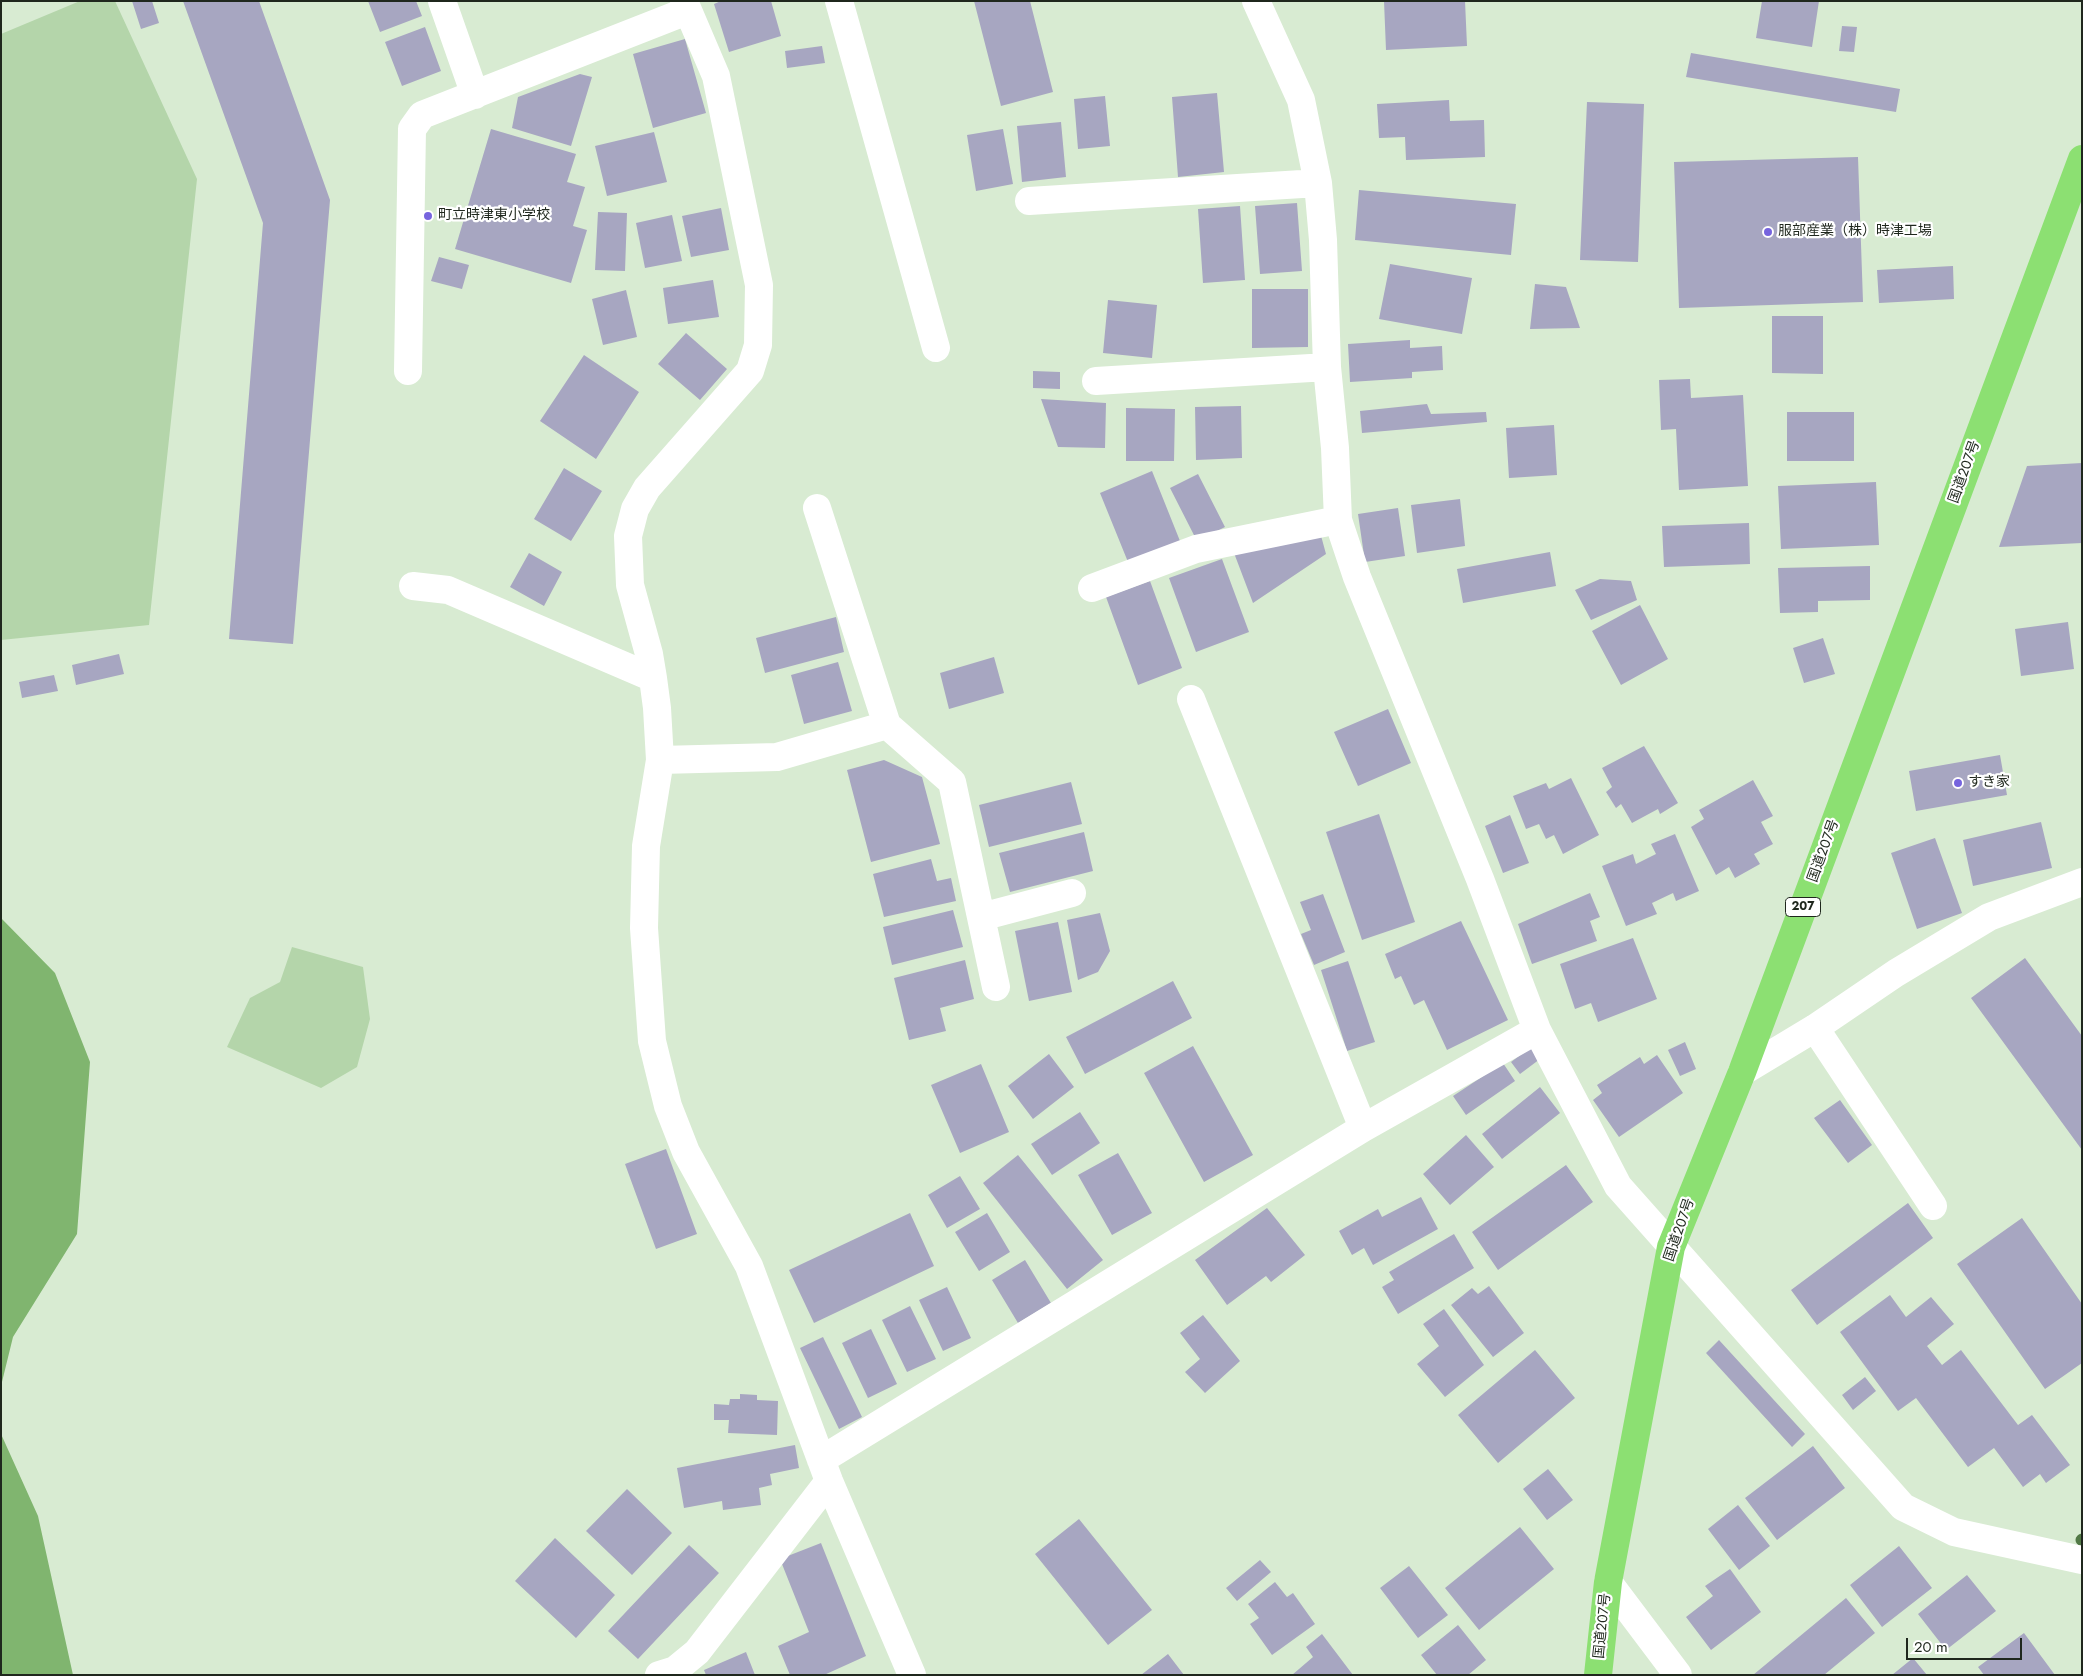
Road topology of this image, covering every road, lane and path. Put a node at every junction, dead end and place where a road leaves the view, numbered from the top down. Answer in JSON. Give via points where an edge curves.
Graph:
{"nodes":[{"id":1,"x":442,"y":1,"type":"edge"},
{"id":2,"x":839,"y":1,"type":"edge"},
{"id":3,"x":1256,"y":1,"type":"edge"},
{"id":4,"x":686,"y":6,"type":"edge"},
{"id":5,"x":475,"y":95,"type":"junction"},
{"id":6,"x":2082,"y":159,"type":"edge"},
{"id":7,"x":1318,"y":183,"type":"junction"},
{"id":8,"x":1029,"y":201,"type":"dead end"},
{"id":9,"x":936,"y":348,"type":"dead end"},
{"id":10,"x":1327,"y":367,"type":"junction"},
{"id":11,"x":408,"y":371,"type":"dead end"},
{"id":12,"x":1096,"y":381,"type":"dead end"},
{"id":13,"x":817,"y":508,"type":"dead end"},
{"id":14,"x":1338,"y":520,"type":"junction"},
{"id":15,"x":412,"y":586,"type":"dead end"},
{"id":16,"x":1092,"y":588,"type":"dead end"},
{"id":17,"x":653,"y":678,"type":"junction"},
{"id":18,"x":1191,"y":699,"type":"dead end"},
{"id":19,"x":887,"y":725,"type":"junction"},
{"id":20,"x":660,"y":760,"type":"junction"},
{"id":21,"x":2082,"y":882,"type":"edge"},
{"id":22,"x":1072,"y":894,"type":"dead end"},
{"id":23,"x":981,"y":917,"type":"junction"},
{"id":24,"x":996,"y":987,"type":"dead end"},
{"id":25,"x":1815,"y":1028,"type":"junction"},
{"id":26,"x":1537,"y":1030,"type":"junction"},
{"id":27,"x":1742,"y":1072,"type":"junction"},
{"id":28,"x":1363,"y":1128,"type":"junction"},
{"id":29,"x":1933,"y":1206,"type":"dead end"},
{"id":30,"x":1671,"y":1247,"type":"junction"},
{"id":31,"x":825,"y":1471,"type":"junction"},
{"id":32,"x":2082,"y":1560,"type":"edge"},
{"id":33,"x":1608,"y":1582,"type":"junction"},
{"id":34,"x":659,"y":1675,"type":"edge"},
{"id":35,"x":912,"y":1675,"type":"edge"},
{"id":36,"x":1598,"y":1675,"type":"edge"},
{"id":37,"x":1678,"y":1675,"type":"edge"}],
"edges":[{"from":1,"to":5,"type":"street"},
{"from":2,"to":9,"type":"street"},
{"from":3,"to":7,"type":"street","via":[[1301,100]]},
{"from":4,"to":5,"type":"street"},
{"from":4,"to":17,"type":"street","via":[[716,76],[759,284],[758,345],[750,371],[647,488],[635,509],[628,536],[630,585],[650,654]]},
{"from":5,"to":11,"type":"street","via":[[422,115],[412,129]]},
{"from":6,"to":27,"type":"highway","name":"国道207号","number":"207"},
{"from":7,"to":8,"type":"street"},
{"from":7,"to":10,"type":"street"},
{"from":10,"to":12,"type":"street"},
{"from":10,"to":14,"type":"street"},
{"from":13,"to":19,"type":"street"},
{"from":14,"to":16,"type":"street","via":[[1196,549]]},
{"from":14,"to":26,"type":"street","via":[[1357,577],[1480,879]]},
{"from":15,"to":17,"type":"street","via":[[448,590]]},
{"from":17,"to":20,"type":"street"},
{"from":18,"to":28,"type":"street"},
{"from":19,"to":20,"type":"street","via":[[777,757]]},
{"from":19,"to":23,"type":"street","via":[[952,782]]},
{"from":20,"to":31,"type":"street","via":[[646,846],[644,910],[652,1041],[668,1106],[686,1152],[750,1266]]},
{"from":21,"to":25,"type":"street","via":[[1989,917]]},
{"from":22,"to":23,"type":"street"},
{"from":23,"to":24,"type":"street"},
{"from":25,"to":27,"type":"street"},
{"from":25,"to":29,"type":"street"},
{"from":26,"to":28,"type":"street"},
{"from":26,"to":30,"type":"street","via":[[1618,1186]]},
{"from":27,"to":30,"type":"highway","name":"国道207号","number":"207"},
{"from":28,"to":31,"type":"street"},
{"from":30,"to":32,"type":"street","via":[[1903,1507],[1954,1532]]},
{"from":30,"to":33,"type":"highway","name":"国道207号","number":"207"},
{"from":31,"to":34,"type":"street","via":[[697,1652],[675,1670]]},
{"from":31,"to":35,"type":"street"},
{"from":33,"to":36,"type":"highway","name":"国道207号","number":"207"},
{"from":33,"to":37,"type":"street"}]}
